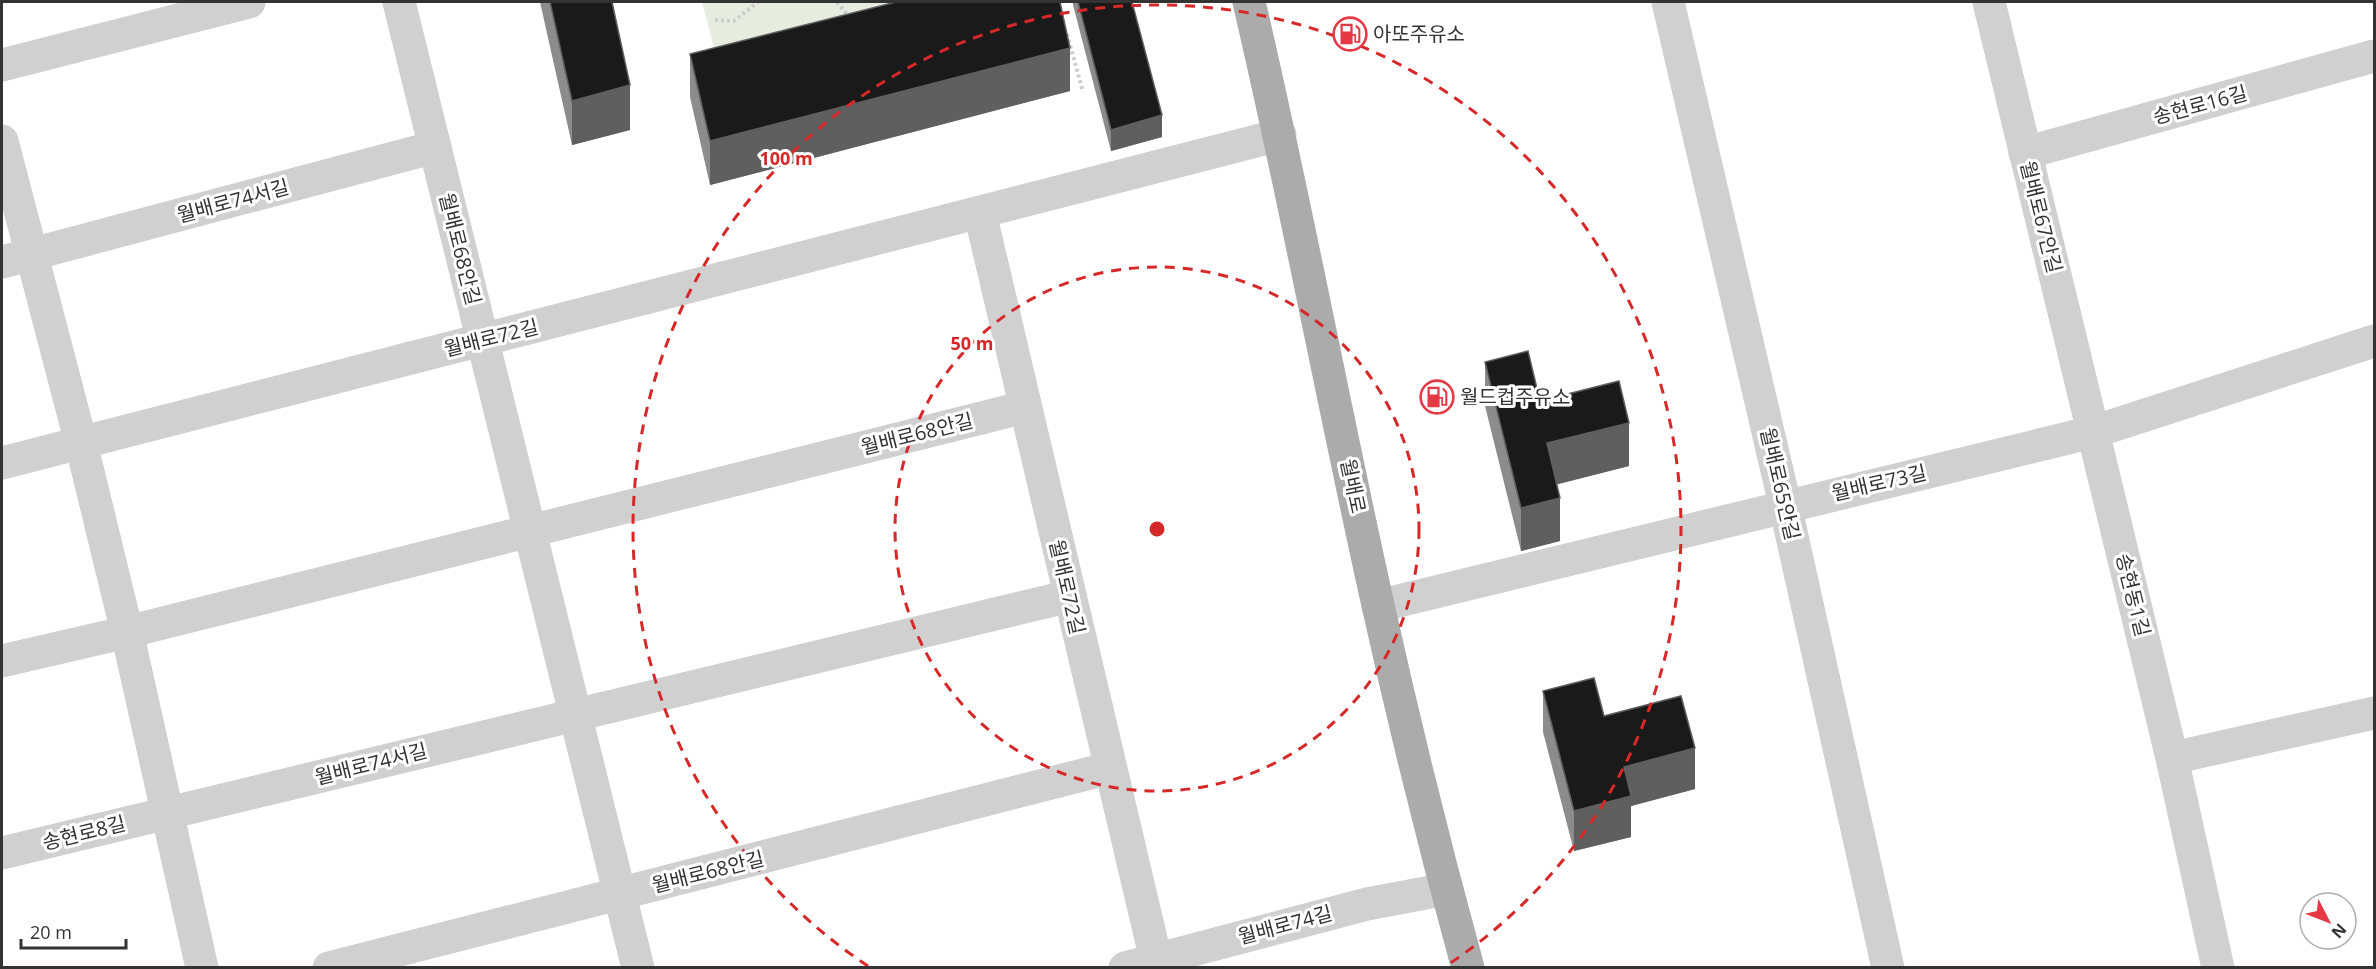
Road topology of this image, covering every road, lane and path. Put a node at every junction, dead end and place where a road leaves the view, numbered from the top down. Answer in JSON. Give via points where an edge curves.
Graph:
{"nodes":[{"id":1,"x":249,"y":2,"type":"edge"},
{"id":2,"x":399,"y":2,"type":"edge"},
{"id":3,"x":758,"y":2,"type":"edge"},
{"id":4,"x":837,"y":2,"type":"edge"},
{"id":5,"x":1249,"y":2,"type":"edge"},
{"id":6,"x":1668,"y":2,"type":"edge"},
{"id":7,"x":1989,"y":2,"type":"edge"},
{"id":8,"x":715,"y":20,"type":"dead end"},
{"id":9,"x":852,"y":21,"type":"edge"},
{"id":10,"x":1064,"y":24,"type":"edge"},
{"id":11,"x":2374,"y":56,"type":"edge"},
{"id":12,"x":2,"y":65,"type":"edge"},
{"id":13,"x":1083,"y":92,"type":"dead end"},
{"id":14,"x":1280,"y":135,"type":"junction"},
{"id":15,"x":2,"y":141,"type":"edge"},
{"id":16,"x":435,"y":147,"type":"junction"},
{"id":17,"x":2025,"y":153,"type":"junction"},
{"id":18,"x":980,"y":213,"type":"junction"},
{"id":19,"x":16,"y":258,"type":"edge"},
{"id":20,"x":483,"y":340,"type":"junction"},
{"id":21,"x":2374,"y":341,"type":"edge"},
{"id":22,"x":1025,"y":407,"type":"junction"},
{"id":23,"x":2093,"y":432,"type":"junction"},
{"id":24,"x":81,"y":442,"type":"junction"},
{"id":25,"x":2,"y":463,"type":"edge"},
{"id":26,"x":1785,"y":505,"type":"junction"},
{"id":27,"x":530,"y":531,"type":"junction"},
{"id":28,"x":1070,"y":596,"type":"junction"},
{"id":29,"x":1378,"y":606,"type":"junction"},
{"id":30,"x":127,"y":632,"type":"junction"},
{"id":31,"x":2,"y":661,"type":"edge"},
{"id":32,"x":2374,"y":713,"type":"edge"},
{"id":33,"x":575,"y":715,"type":"junction"},
{"id":34,"x":2172,"y":758,"type":"junction"},
{"id":35,"x":1110,"y":768,"type":"junction"},
{"id":36,"x":166,"y":813,"type":"junction"},
{"id":37,"x":2,"y":853,"type":"edge"},
{"id":38,"x":1446,"y":889,"type":"junction"},
{"id":39,"x":620,"y":895,"type":"junction"},
{"id":40,"x":1140,"y":964,"type":"edge"},
{"id":41,"x":202,"y":968,"type":"edge"},
{"id":42,"x":329,"y":968,"type":"edge"},
{"id":43,"x":638,"y":968,"type":"edge"},
{"id":44,"x":1468,"y":968,"type":"edge"},
{"id":45,"x":1888,"y":968,"type":"edge"},
{"id":46,"x":2218,"y":968,"type":"edge"}],
"edges":[{"from":1,"to":12,"type":"street"},
{"from":2,"to":16,"type":"street","name":"월배로68안길"},
{"from":3,"to":8,"type":"path","via":[[734,21]]},
{"from":4,"to":9,"type":"path"},
{"from":5,"to":14,"type":"main road","name":"월배로"},
{"from":6,"to":26,"type":"street","name":"월배로65안길"},
{"from":7,"to":17,"type":"street","name":"월배로67안길"},
{"from":10,"to":13,"type":"path"},
{"from":11,"to":17,"type":"street","name":"송현로16길"},
{"from":14,"to":18,"type":"street","name":"월배로72길"},
{"from":14,"to":29,"type":"main road","name":"월배로"},
{"from":15,"to":19,"type":"street"},
{"from":16,"to":19,"type":"street","name":"월배로74서길"},
{"from":16,"to":20,"type":"street","name":"월배로68안길"},
{"from":17,"to":23,"type":"street","name":"월배로67안길"},
{"from":18,"to":20,"type":"street","name":"월배로72길"},
{"from":18,"to":22,"type":"street","name":"월배로72길"},
{"from":19,"to":24,"type":"street"},
{"from":20,"to":24,"type":"street","name":"월배로72길"},
{"from":20,"to":27,"type":"street","name":"월배로68안길"},
{"from":21,"to":23,"type":"street","name":"월배로73길"},
{"from":22,"to":27,"type":"street","name":"월배로68안길"},
{"from":22,"to":28,"type":"street","name":"월배로72길"},
{"from":23,"to":26,"type":"street","name":"월배로73길"},
{"from":23,"to":34,"type":"street","name":"송현동1길"},
{"from":24,"to":25,"type":"street","name":"월배로72길"},
{"from":24,"to":30,"type":"street"},
{"from":26,"to":29,"type":"street","name":"월배로73길"},
{"from":26,"to":45,"type":"street","name":"월배로65안길"},
{"from":27,"to":30,"type":"street"},
{"from":27,"to":33,"type":"street","name":"월배로68안길"},
{"from":28,"to":33,"type":"street"},
{"from":28,"to":35,"type":"street","name":"월배로72길"},
{"from":29,"to":38,"type":"main road","name":"월배로"},
{"from":30,"to":31,"type":"street"},
{"from":30,"to":36,"type":"street"},
{"from":32,"to":34,"type":"street"},
{"from":33,"to":36,"type":"street","name":"월배로74서길"},
{"from":33,"to":39,"type":"street","name":"월배로68안길"},
{"from":34,"to":46,"type":"street","name":"송현동1길"},
{"from":35,"to":39,"type":"street","name":"월배로68안길"},
{"from":35,"to":40,"type":"street","name":"월배로72길"},
{"from":36,"to":37,"type":"street","name":"송현로8길"},
{"from":36,"to":41,"type":"street"},
{"from":38,"to":40,"type":"street","name":"월배로74길","via":[[1367,904]]},
{"from":38,"to":44,"type":"main road","name":"월배로"},
{"from":39,"to":42,"type":"street"},
{"from":39,"to":43,"type":"street","name":"월배로68안길"}]}
